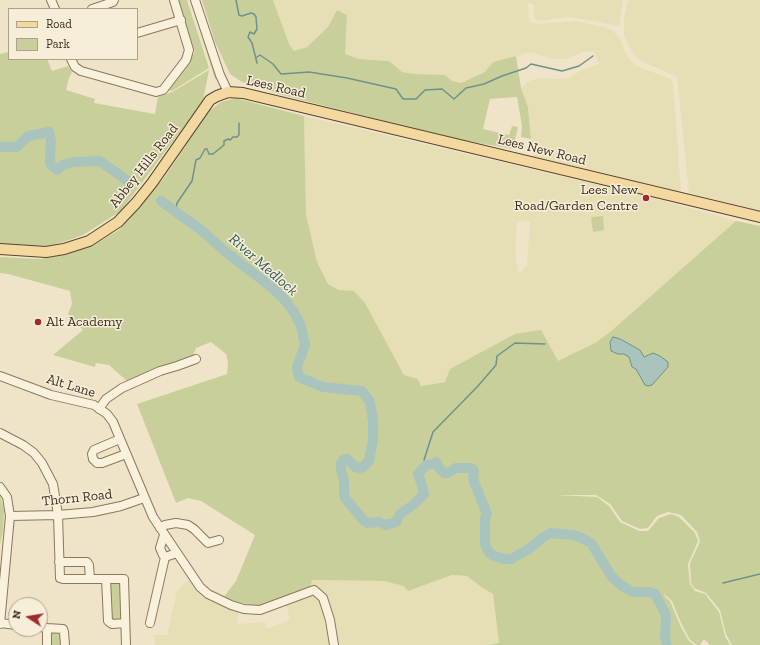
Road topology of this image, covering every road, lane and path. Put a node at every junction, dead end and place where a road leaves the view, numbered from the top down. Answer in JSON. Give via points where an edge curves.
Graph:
{"nodes":[{"id":1,"x":114,"y":0,"type":"edge"},
{"id":2,"x":174,"y":0,"type":"edge"},
{"id":3,"x":195,"y":0,"type":"edge"},
{"id":4,"x":95,"y":8,"type":"edge"},
{"id":5,"x":181,"y":20,"type":"junction"},
{"id":6,"x":138,"y":33,"type":"edge"},
{"id":7,"x":72,"y":60,"type":"edge"},
{"id":8,"x":228,"y":92,"type":"junction"},
{"id":9,"x":318,"y":111,"type":"joint"},
{"id":10,"x":760,"y":217,"type":"edge"},
{"id":11,"x":0,"y":249,"type":"edge"},
{"id":12,"x":196,"y":359,"type":"dead end"},
{"id":13,"x":0,"y":376,"type":"edge"},
{"id":14,"x":100,"y":409,"type":"junction"},
{"id":15,"x":0,"y":433,"type":"edge"},
{"id":16,"x":120,"y":439,"type":"junction"},
{"id":17,"x":126,"y":454,"type":"junction"},
{"id":18,"x":0,"y":487,"type":"edge"},
{"id":19,"x":144,"y":498,"type":"junction"},
{"id":20,"x":58,"y":515,"type":"junction"},
{"id":21,"x":10,"y":516,"type":"junction"},
{"id":22,"x":160,"y":528,"type":"junction"},
{"id":23,"x":164,"y":536,"type":"junction"},
{"id":24,"x":219,"y":540,"type":"dead end"},
{"id":25,"x":3,"y":550,"type":"edge"},
{"id":26,"x":177,"y":553,"type":"junction"},
{"id":27,"x":165,"y":557,"type":"junction"},
{"id":28,"x":59,"y":562,"type":"junction"},
{"id":29,"x":90,"y":579,"type":"junction"},
{"id":30,"x":106,"y":579,"type":"junction"},
{"id":31,"x":0,"y":621,"type":"edge"},
{"id":32,"x":125,"y":623,"type":"junction"},
{"id":33,"x":150,"y":623,"type":"dead end"},
{"id":34,"x":48,"y":628,"type":"edge"},
{"id":35,"x":65,"y":645,"type":"edge"},
{"id":36,"x":126,"y":645,"type":"edge"},
{"id":37,"x":334,"y":645,"type":"edge"}],
"edges":[{"from":1,"to":4,"type":"street"},
{"from":2,"to":5,"type":"street"},
{"from":3,"to":8,"type":"street"},
{"from":5,"to":6,"type":"street"},
{"from":5,"to":7,"type":"street","via":[[190,50],[186,60],[163,90],[156,92],[81,71]]},
{"from":8,"to":9,"type":"main road","name":"Lees Road","via":[[243,93]]},
{"from":8,"to":11,"type":"main road","name":"Abbey Hills Road","via":[[210,100],[152,183],[118,222],[89,241],[64,249],[46,252]]},
{"from":9,"to":10,"type":"main road","name":"Lees New Road"},
{"from":12,"to":14,"type":"street","via":[[122,388],[106,400]]},
{"from":13,"to":14,"type":"street","name":"Alt Lane","via":[[51,395],[87,403]]},
{"from":14,"to":16,"type":"street","name":"Alt Lane","via":[[113,422]]},
{"from":15,"to":20,"type":"street","via":[[24,445],[42,463],[53,484]]},
{"from":16,"to":17,"type":"street","name":"Alt Lane"},
{"from":16,"to":17,"type":"street","via":[[94,450],[92,459],[102,463]]},
{"from":17,"to":19,"type":"street","name":"Alt Lane"},
{"from":18,"to":21,"type":"street","via":[[7,497]]},
{"from":19,"to":20,"type":"street","name":"Thorn Road","via":[[93,512]]},
{"from":19,"to":22,"type":"street","name":"Alt Lane"},
{"from":20,"to":21,"type":"street","name":"Thorn Road"},
{"from":20,"to":28,"type":"street"},
{"from":21,"to":25,"type":"street"},
{"from":22,"to":23,"type":"street","name":"Alt Lane"},
{"from":22,"to":24,"type":"street","via":[[176,523],[188,525],[208,543]]},
{"from":23,"to":26,"type":"street","name":"Alt Lane"},
{"from":23,"to":27,"type":"street","name":"Alt Lane","via":[[160,548]]},
{"from":25,"to":31,"type":"street"},
{"from":26,"to":27,"type":"street"},
{"from":26,"to":37,"type":"street","name":"Alt Lane","via":[[200,587],[208,594],[244,609],[260,610],[314,590],[323,598]]},
{"from":27,"to":33,"type":"street","name":"Alt Lane"},
{"from":28,"to":29,"type":"street","via":[[88,562]]},
{"from":28,"to":29,"type":"street","via":[[61,579]]},
{"from":29,"to":30,"type":"street"},
{"from":30,"to":32,"type":"street","via":[[108,621],[112,624]]},
{"from":30,"to":32,"type":"street","via":[[124,579]]},
{"from":32,"to":36,"type":"street"},
{"from":34,"to":35,"type":"street","via":[[63,629]]}]}
